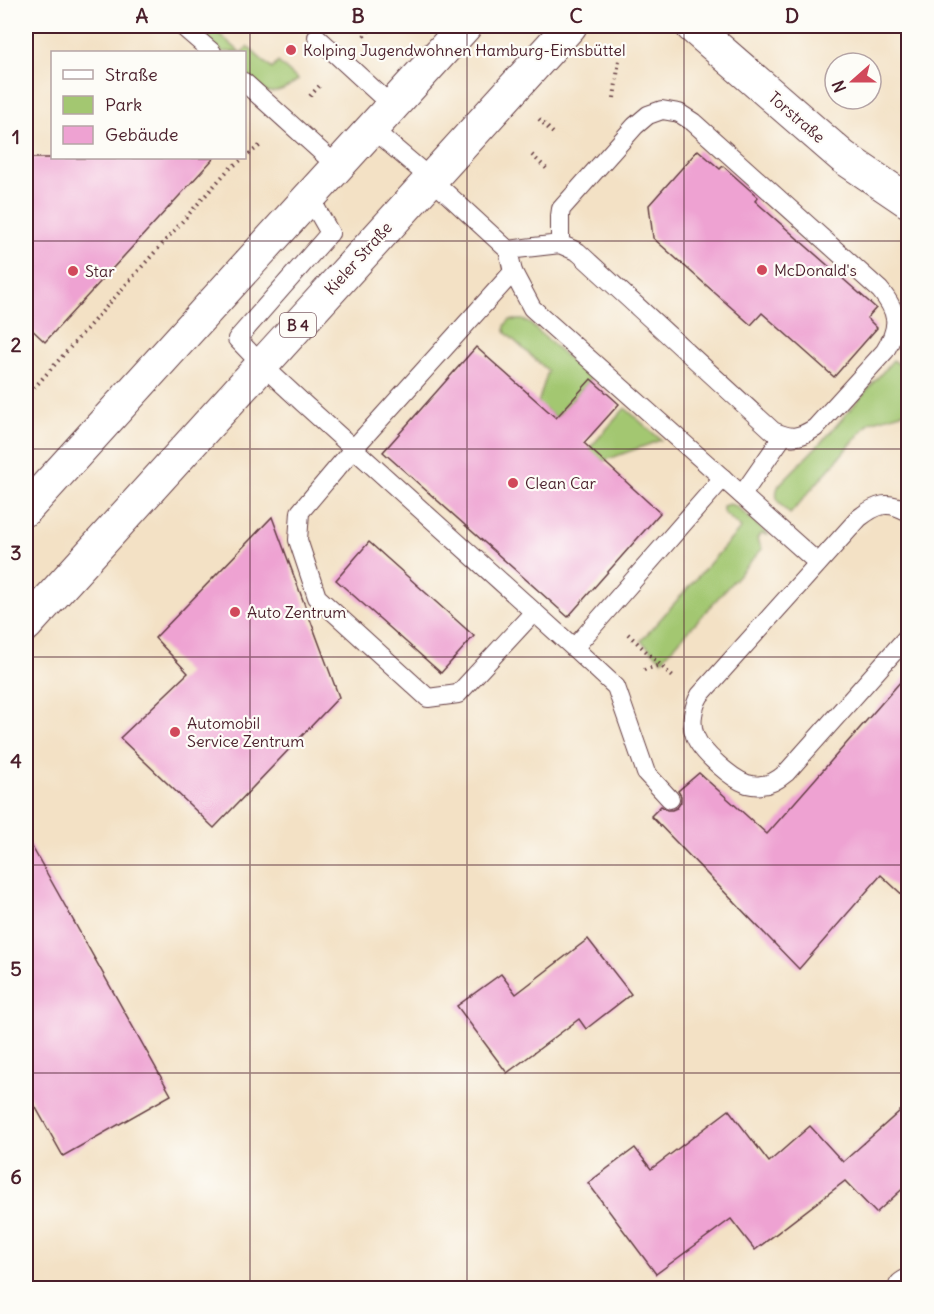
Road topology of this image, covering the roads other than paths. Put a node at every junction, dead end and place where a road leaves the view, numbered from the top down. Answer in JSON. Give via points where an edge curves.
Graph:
{"nodes":[{"id":1,"x":182,"y":26,"type":"edge"},
{"id":2,"x":465,"y":26,"type":"edge"},
{"id":3,"x":570,"y":26,"type":"edge"},
{"id":4,"x":692,"y":26,"type":"edge"},
{"id":5,"x":317,"y":37,"type":"dead end"},
{"id":6,"x":211,"y":51,"type":"edge"},
{"id":7,"x":246,"y":84,"type":"edge"},
{"id":8,"x":382,"y":117,"type":"junction"},
{"id":9,"x":336,"y":166,"type":"junction"},
{"id":10,"x":431,"y":178,"type":"junction"},
{"id":11,"x":309,"y":196,"type":"junction"},
{"id":12,"x":909,"y":201,"type":"edge"},
{"id":13,"x":560,"y":244,"type":"junction"},
{"id":14,"x":508,"y":250,"type":"junction"},
{"id":15,"x":513,"y":272,"type":"junction"},
{"id":16,"x":262,"y":365,"type":"junction"},
{"id":17,"x":783,"y":436,"type":"junction"},
{"id":18,"x":354,"y":448,"type":"junction"},
{"id":19,"x":723,"y":478,"type":"junction"},
{"id":20,"x":742,"y":495,"type":"junction"},
{"id":21,"x":26,"y":509,"type":"edge"},
{"id":22,"x":909,"y":512,"type":"edge"},
{"id":23,"x":818,"y":563,"type":"junction"},
{"id":24,"x":534,"y":612,"type":"junction"},
{"id":25,"x":26,"y":625,"type":"edge"},
{"id":26,"x":909,"y":636,"type":"edge"},
{"id":27,"x":574,"y":648,"type":"junction"},
{"id":28,"x":670,"y":799,"type":"dead end"}],
"edges":[{"from":1,"to":6,"type":"lane"},
{"from":2,"to":8,"type":"main road"},
{"from":3,"to":10,"type":"main road","name":"Kieler Straße","number":"B 4"},
{"from":4,"to":12,"type":"main road","name":"Torstraße","via":[[843,157]]},
{"from":5,"to":8,"type":"lane","via":[[343,60]]},
{"from":7,"to":9,"type":"lane"},
{"from":8,"to":9,"type":"main road"},
{"from":8,"to":10,"type":"lane"},
{"from":9,"to":11,"type":"main road"},
{"from":10,"to":14,"type":"lane"},
{"from":10,"to":16,"type":"main road","name":"Kieler Straße","number":"B 4"},
{"from":11,"to":16,"type":"lane","via":[[330,234],[237,339]]},
{"from":11,"to":21,"type":"main road"},
{"from":13,"to":14,"type":"lane"},
{"from":13,"to":17,"type":"lane","via":[[578,252],[764,423]]},
{"from":13,"to":17,"type":"lane","via":[[561,209],[635,126],[662,110],[679,113],[693,122],[892,304],[896,321],[885,351],[815,428],[804,435]]},
{"from":14,"to":15,"type":"lane"},
{"from":15,"to":18,"type":"lane"},
{"from":15,"to":19,"type":"lane","via":[[532,308]]},
{"from":16,"to":18,"type":"lane"},
{"from":16,"to":25,"type":"main road","name":"Kieler Straße","number":"B 4"},
{"from":17,"to":20,"type":"lane"},
{"from":18,"to":24,"type":"lane"},
{"from":18,"to":24,"type":"lane","via":[[300,512],[298,540],[317,597],[428,698],[458,694]]},
{"from":19,"to":20,"type":"lane"},
{"from":19,"to":27,"type":"lane"},
{"from":20,"to":23,"type":"lane"},
{"from":22,"to":23,"type":"lane","via":[[885,504],[873,507]]},
{"from":23,"to":26,"type":"lane","via":[[697,700],[695,737],[732,776],[748,784],[776,781]]},
{"from":24,"to":27,"type":"lane"},
{"from":27,"to":28,"type":"lane","via":[[616,687],[646,773]]}]}
